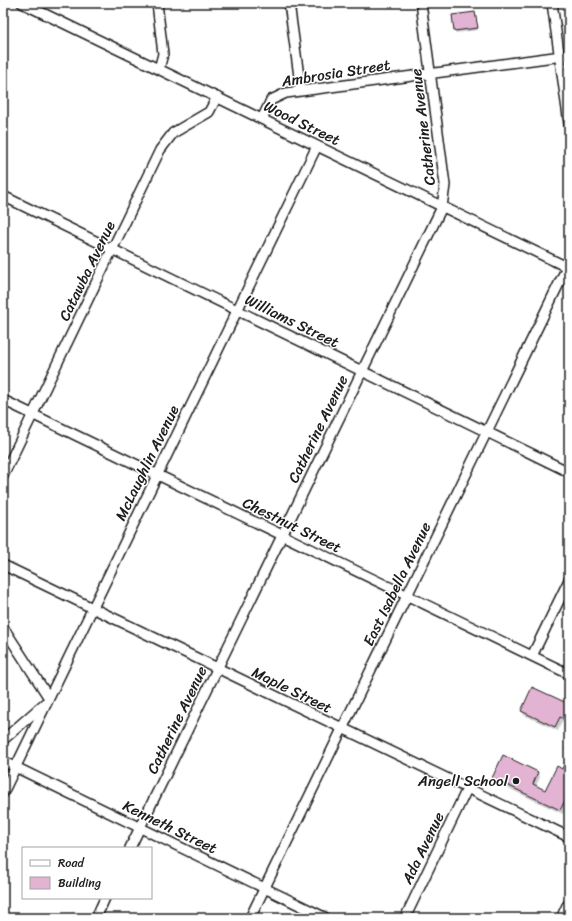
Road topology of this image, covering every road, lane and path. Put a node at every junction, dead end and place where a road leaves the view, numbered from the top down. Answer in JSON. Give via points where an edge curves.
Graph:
{"nodes":[{"id":1,"x":22,"y":3,"type":"edge"},
{"id":2,"x":156,"y":3,"type":"edge"},
{"id":3,"x":289,"y":3,"type":"edge"},
{"id":4,"x":421,"y":3,"type":"edge"},
{"id":5,"x":552,"y":3,"type":"edge"},
{"id":6,"x":564,"y":56,"type":"edge"},
{"id":7,"x":159,"y":69,"type":"junction"},
{"id":8,"x":430,"y":74,"type":"junction"},
{"id":9,"x":301,"y":91,"type":"junction"},
{"id":10,"x":216,"y":98,"type":"junction"},
{"id":11,"x":262,"y":119,"type":"junction"},
{"id":12,"x":569,"y":124,"type":"edge"},
{"id":13,"x":317,"y":146,"type":"junction"},
{"id":14,"x":3,"y":196,"type":"edge"},
{"id":15,"x":442,"y":207,"type":"junction"},
{"id":16,"x":113,"y":250,"type":"junction"},
{"id":17,"x":568,"y":266,"type":"edge"},
{"id":18,"x":236,"y":310,"type":"junction"},
{"id":19,"x":362,"y":370,"type":"junction"},
{"id":20,"x":3,"y":400,"type":"edge"},
{"id":21,"x":33,"y":414,"type":"junction"},
{"id":22,"x":487,"y":432,"type":"junction"},
{"id":23,"x":569,"y":472,"type":"edge"},
{"id":24,"x":157,"y":474,"type":"junction"},
{"id":25,"x":3,"y":476,"type":"edge"},
{"id":26,"x":282,"y":535,"type":"junction"},
{"id":27,"x":3,"y":566,"type":"edge"},
{"id":28,"x":569,"y":580,"type":"edge"},
{"id":29,"x":407,"y":596,"type":"junction"},
{"id":30,"x":92,"y":608,"type":"junction"},
{"id":31,"x":3,"y":628,"type":"edge"},
{"id":32,"x":532,"y":656,"type":"junction"},
{"id":33,"x":218,"y":669,"type":"junction"},
{"id":34,"x":569,"y":674,"type":"edge"},
{"id":35,"x":48,"y":699,"type":"junction"},
{"id":36,"x":342,"y":729,"type":"junction"},
{"id":37,"x":3,"y":740,"type":"edge"},
{"id":38,"x":3,"y":761,"type":"edge"},
{"id":39,"x":16,"y":766,"type":"junction"},
{"id":40,"x":467,"y":789,"type":"junction"},
{"id":41,"x":3,"y":793,"type":"edge"},
{"id":42,"x":140,"y":828,"type":"junction"},
{"id":43,"x":569,"y":837,"type":"edge"},
{"id":44,"x":130,"y":847,"type":"edge"},
{"id":45,"x":264,"y":889,"type":"junction"},
{"id":46,"x":105,"y":899,"type":"edge"},
{"id":47,"x":569,"y":907,"type":"edge"},
{"id":48,"x":96,"y":918,"type":"edge"},
{"id":49,"x":250,"y":918,"type":"edge"},
{"id":50,"x":326,"y":918,"type":"edge"},
{"id":51,"x":405,"y":918,"type":"edge"},
{"id":52,"x":564,"y":918,"type":"edge"}],
"edges":[{"from":1,"to":7,"type":"street","name":"Wood Street"},
{"from":2,"to":7,"type":"street","via":[[163,54]]},
{"from":3,"to":9,"type":"street"},
{"from":4,"to":8,"type":"street","name":"Catherine Avenue"},
{"from":5,"to":6,"type":"street"},
{"from":6,"to":8,"type":"street","name":"Ambrosia Street"},
{"from":6,"to":12,"type":"street"},
{"from":7,"to":10,"type":"street","name":"Wood Street"},
{"from":8,"to":9,"type":"street","name":"Ambrosia Street"},
{"from":8,"to":15,"type":"street","name":"Catherine Avenue","via":[[445,185]]},
{"from":9,"to":11,"type":"street","name":"Ambrosia Street","via":[[286,93],[271,100]]},
{"from":10,"to":11,"type":"street","name":"Wood Street"},
{"from":10,"to":16,"type":"street","name":"Catawba Avenue","via":[[209,112],[173,133],[160,150]]},
{"from":11,"to":13,"type":"street","name":"Wood Street"},
{"from":13,"to":15,"type":"street","name":"Wood Street"},
{"from":13,"to":18,"type":"street","name":"McLaughlin Avenue"},
{"from":14,"to":16,"type":"street","name":"Williams Street"},
{"from":15,"to":17,"type":"street","name":"Wood Street"},
{"from":15,"to":19,"type":"street","name":"Catherine Avenue"},
{"from":16,"to":18,"type":"street","name":"Williams Street"},
{"from":16,"to":21,"type":"street","name":"Catawba Avenue"},
{"from":17,"to":22,"type":"street","name":"East Isabella Avenue"},
{"from":18,"to":19,"type":"street","name":"Williams Street"},
{"from":18,"to":24,"type":"street","name":"McLaughlin Avenue"},
{"from":19,"to":22,"type":"street","name":"Williams Street"},
{"from":19,"to":26,"type":"street","name":"Catherine Avenue"},
{"from":20,"to":21,"type":"street","name":"Chestnut Street"},
{"from":21,"to":24,"type":"street","name":"Chestnut Street"},
{"from":21,"to":25,"type":"street","name":"Catawba Avenue"},
{"from":22,"to":23,"type":"street","name":"Williams Street"},
{"from":22,"to":29,"type":"street","name":"East Isabella Avenue"},
{"from":24,"to":26,"type":"street","name":"Chestnut Street"},
{"from":24,"to":30,"type":"street","name":"McLaughlin Avenue"},
{"from":26,"to":29,"type":"street","name":"Chestnut Street"},
{"from":26,"to":33,"type":"street","name":"Catherine Avenue"},
{"from":27,"to":30,"type":"street","name":"Maple Street"},
{"from":28,"to":32,"type":"street"},
{"from":29,"to":32,"type":"street","name":"Chestnut Street"},
{"from":29,"to":36,"type":"street","name":"East Isabella Avenue"},
{"from":30,"to":33,"type":"street","name":"Maple Street"},
{"from":30,"to":35,"type":"street","name":"McLaughlin Avenue"},
{"from":31,"to":35,"type":"street"},
{"from":32,"to":34,"type":"street","name":"Chestnut Street"},
{"from":33,"to":36,"type":"street","name":"Maple Street"},
{"from":33,"to":42,"type":"street","name":"Catherine Avenue"},
{"from":35,"to":37,"type":"street"},
{"from":35,"to":39,"type":"street","name":"McLaughlin Avenue"},
{"from":36,"to":40,"type":"street","name":"Maple Street"},
{"from":36,"to":45,"type":"street","name":"East Isabella Avenue"},
{"from":38,"to":39,"type":"street","name":"Kenneth Street"},
{"from":39,"to":41,"type":"street","name":"McLaughlin Avenue"},
{"from":39,"to":42,"type":"street","name":"Kenneth Street"},
{"from":40,"to":43,"type":"street","name":"Maple Street"},
{"from":40,"to":51,"type":"street","name":"Ada Avenue"},
{"from":42,"to":44,"type":"street","name":"Catherine Avenue"},
{"from":42,"to":45,"type":"street","name":"Kenneth Street"},
{"from":45,"to":49,"type":"street","name":"East Isabella Avenue"},
{"from":45,"to":50,"type":"street","name":"Kenneth Street"},
{"from":46,"to":48,"type":"street"},
{"from":47,"to":52,"type":"main road"}]}
